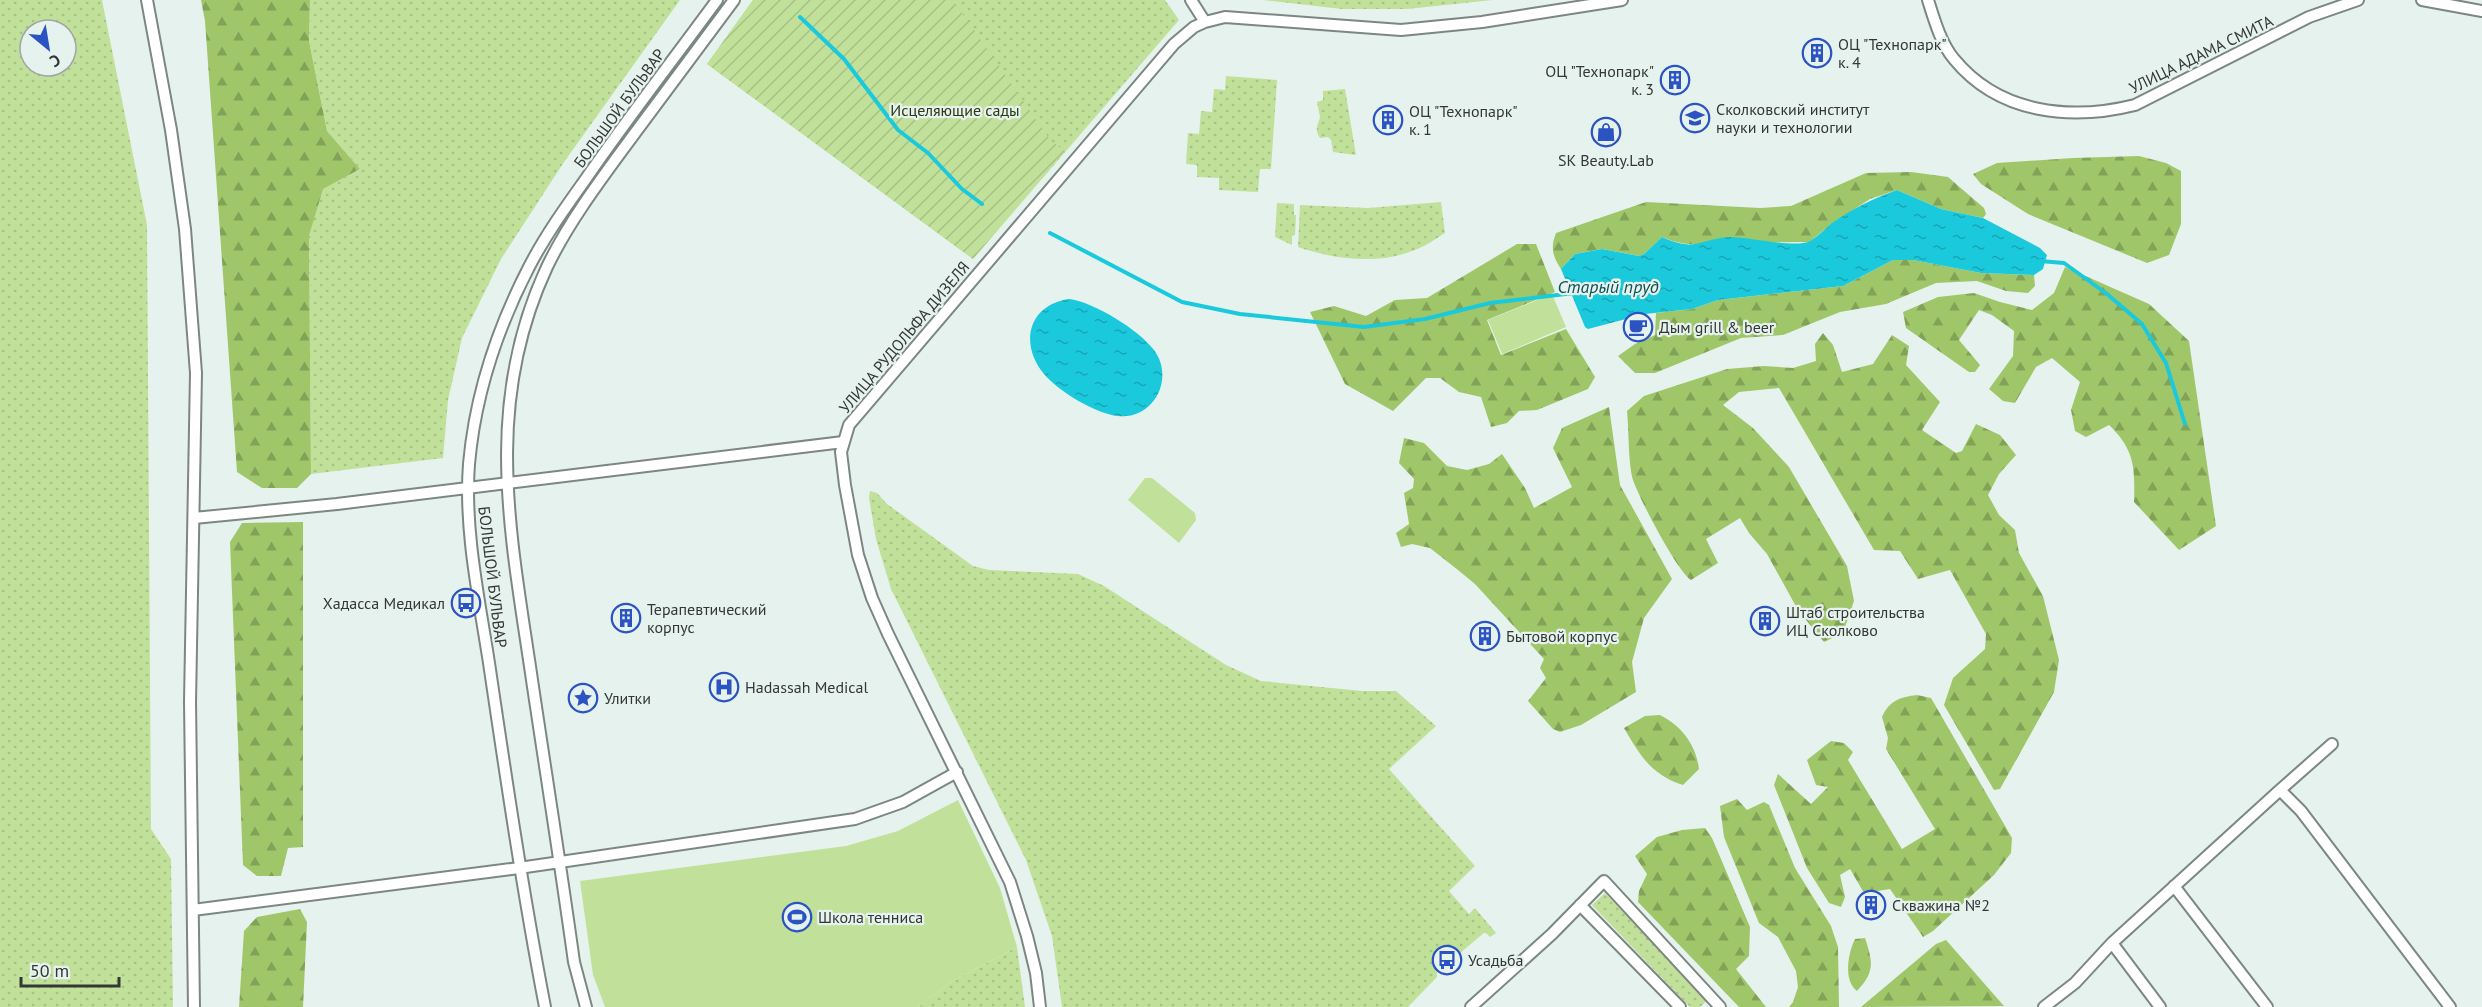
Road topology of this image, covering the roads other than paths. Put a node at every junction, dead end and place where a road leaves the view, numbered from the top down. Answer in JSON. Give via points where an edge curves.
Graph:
{"nodes":[{"id":1,"x":147,"y":0,"type":"edge"},
{"id":2,"x":717,"y":0,"type":"edge"},
{"id":3,"x":734,"y":0,"type":"edge"},
{"id":4,"x":1191,"y":0,"type":"edge"},
{"id":5,"x":1622,"y":0,"type":"edge"},
{"id":6,"x":1928,"y":0,"type":"edge"},
{"id":7,"x":2358,"y":0,"type":"edge"},
{"id":8,"x":2422,"y":0,"type":"edge"},
{"id":9,"x":2482,"y":11,"type":"edge"},
{"id":10,"x":1205,"y":22,"type":"junction"},
{"id":11,"x":843,"y":441,"type":"junction"},
{"id":12,"x":507,"y":482,"type":"junction"},
{"id":13,"x":468,"y":487,"type":"junction"},
{"id":14,"x":194,"y":518,"type":"junction"},
{"id":15,"x":2332,"y":744,"type":"dead end"},
{"id":16,"x":957,"y":772,"type":"junction"},
{"id":17,"x":2280,"y":790,"type":"junction"},
{"id":18,"x":560,"y":862,"type":"junction"},
{"id":19,"x":519,"y":868,"type":"junction"},
{"id":20,"x":2174,"y":886,"type":"junction"},
{"id":21,"x":1580,"y":905,"type":"junction"},
{"id":22,"x":193,"y":910,"type":"junction"},
{"id":23,"x":2112,"y":943,"type":"junction"},
{"id":24,"x":194,"y":1007,"type":"edge"},
{"id":25,"x":545,"y":1007,"type":"edge"},
{"id":26,"x":586,"y":1007,"type":"edge"},
{"id":27,"x":1040,"y":1007,"type":"edge"},
{"id":28,"x":1471,"y":1007,"type":"edge"},
{"id":29,"x":1680,"y":1007,"type":"edge"},
{"id":30,"x":1720,"y":1007,"type":"edge"},
{"id":31,"x":2044,"y":1007,"type":"edge"},
{"id":32,"x":2160,"y":1007,"type":"edge"},
{"id":33,"x":2267,"y":1007,"type":"edge"},
{"id":34,"x":2450,"y":1007,"type":"edge"}],
"edges":[{"from":1,"to":14,"type":"street","via":[[171,130],[190,281],[196,372]]},
{"from":2,"to":13,"type":"street","name":"БОЛЬШОЙ БУЛЬВАР","via":[[598,160],[530,266],[495,346],[483,386],[473,432]]},
{"from":3,"to":12,"type":"street","name":"БОЛЬШОЙ БУЛЬВАР","via":[[610,166],[547,266],[518,348],[506,429]]},
{"from":4,"to":10,"type":"street"},
{"from":5,"to":10,"type":"street","via":[[1401,30],[1225,17]]},
{"from":6,"to":7,"type":"street","name":"УЛИЦА АДАМА СМИТА","via":[[1953,58],[1986,90],[2024,106],[2078,114],[2135,105],[2309,17]]},
{"from":8,"to":9,"type":"street"},
{"from":10,"to":11,"type":"street","name":"УЛИЦА РУДОЛЬФА ДИЗЕЛЯ","via":[[1174,44],[858,412]]},
{"from":11,"to":12,"type":"street"},
{"from":11,"to":16,"type":"street","name":"УЛИЦА РУДОЛЬФА ДИЗЕЛЯ","via":[[845,484],[858,555],[872,598]]},
{"from":12,"to":13,"type":"street"},
{"from":12,"to":18,"type":"street","name":"БОЛЬШОЙ БУЛЬВАР","via":[[512,542]]},
{"from":13,"to":14,"type":"street"},
{"from":13,"to":19,"type":"street","name":"БОЛЬШОЙ БУЛЬВАР","via":[[472,547]]},
{"from":14,"to":22,"type":"street","via":[[190,702]]},
{"from":15,"to":17,"type":"street"},
{"from":16,"to":18,"type":"street","via":[[903,802],[855,819]]},
{"from":16,"to":27,"type":"street","name":"УЛИЦА РУДОЛЬФА ДИЗЕЛЯ","via":[[1010,882],[1036,973]]},
{"from":17,"to":20,"type":"street"},
{"from":17,"to":34,"type":"street","via":[[2301,811]]},
{"from":18,"to":19,"type":"street"},
{"from":18,"to":26,"type":"street","name":"БОЛЬШОЙ БУЛЬВАР","via":[[574,962]]},
{"from":19,"to":22,"type":"street"},
{"from":19,"to":25,"type":"street","name":"БОЛЬШОЙ БУЛЬВАР"},
{"from":20,"to":23,"type":"street"},
{"from":20,"to":33,"type":"street"},
{"from":21,"to":28,"type":"street"},
{"from":21,"to":29,"type":"street"},
{"from":21,"to":30,"type":"street","via":[[1604,881]]},
{"from":22,"to":24,"type":"street"},
{"from":23,"to":31,"type":"street","via":[[2075,983]]},
{"from":23,"to":32,"type":"street"}]}
